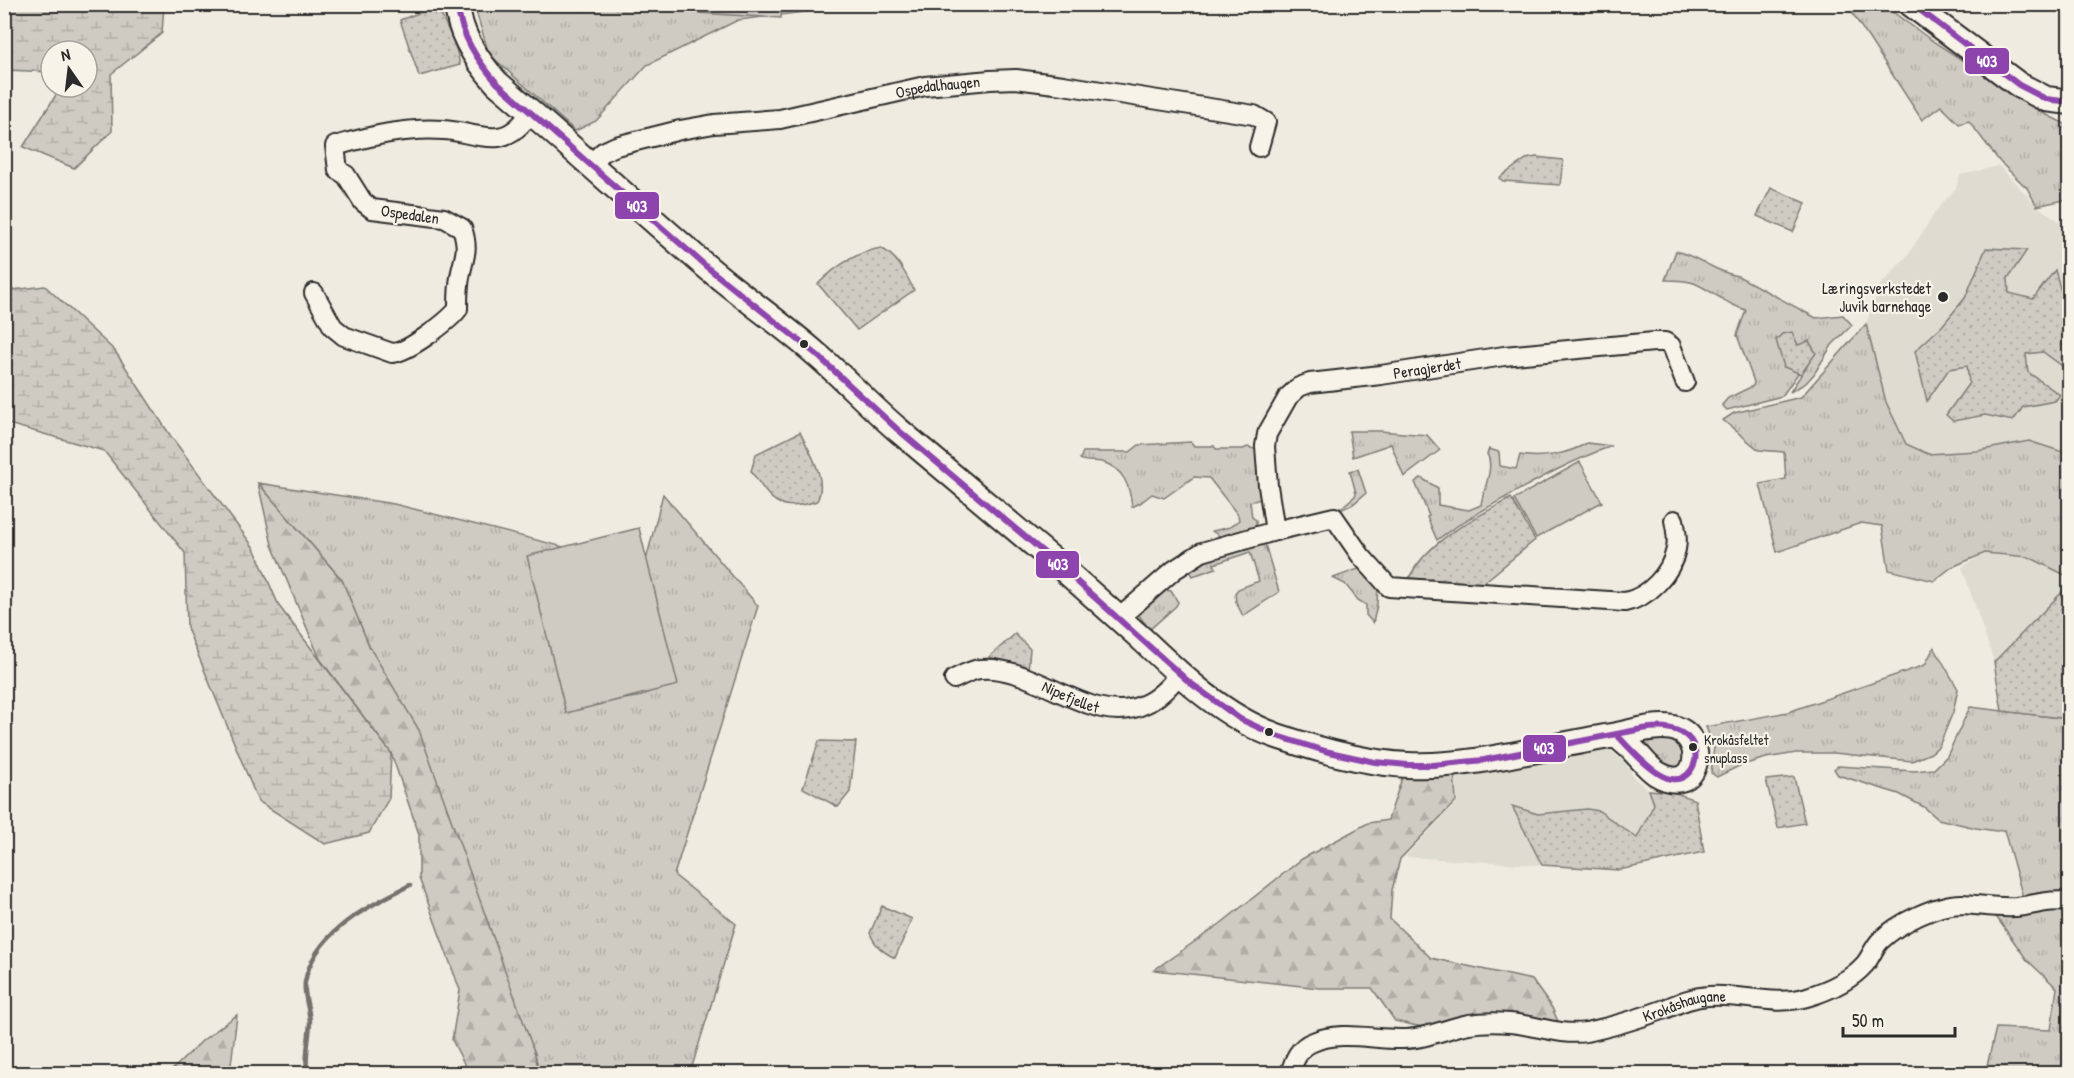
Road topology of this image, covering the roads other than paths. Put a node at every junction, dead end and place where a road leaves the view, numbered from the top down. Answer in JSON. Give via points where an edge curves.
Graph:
{"nodes":[{"id":1,"x":457,"y":4,"type":"edge"},
{"id":2,"x":1911,"y":4,"type":"edge"},
{"id":3,"x":2070,"y":102,"type":"edge"},
{"id":4,"x":531,"y":113,"type":"junction"},
{"id":5,"x":1258,"y":147,"type":"dead end"},
{"id":6,"x":590,"y":164,"type":"junction"},
{"id":7,"x":314,"y":293,"type":"dead end"},
{"id":8,"x":1684,"y":382,"type":"dead end"},
{"id":9,"x":1674,"y":520,"type":"dead end"},
{"id":10,"x":1275,"y":531,"type":"junction"},
{"id":11,"x":1119,"y":618,"type":"junction"},
{"id":12,"x":1180,"y":674,"type":"junction"},
{"id":13,"x":954,"y":679,"type":"dead end"},
{"id":14,"x":1617,"y":735,"type":"dead end"},
{"id":15,"x":2070,"y":902,"type":"edge"},
{"id":16,"x":1290,"y":1074,"type":"edge"}],
"edges":[{"from":1,"to":4,"type":"street","via":[[469,45],[483,67]]},
{"from":2,"to":3,"type":"street","via":[[2019,85],[2046,99]]},
{"from":4,"to":6,"type":"street"},
{"from":4,"to":7,"type":"street","name":"Ospedalen","via":[[521,125],[500,137],[444,130],[400,131],[335,146],[338,171],[346,175],[366,205],[381,212],[444,218],[462,228],[467,242],[458,309],[435,330],[392,353],[339,332]]},
{"from":5,"to":6,"type":"street","name":"Ospedalhaugen","via":[[1266,122],[1254,115],[1016,79],[925,86],[780,118],[680,130],[616,147]]},
{"from":6,"to":11,"type":"street","via":[[694,257],[816,354],[896,428]]},
{"from":8,"to":10,"type":"street","name":"Peragjerdet","via":[[1671,346],[1654,342],[1504,356],[1304,385],[1288,397],[1267,434],[1268,486]]},
{"from":9,"to":10,"type":"street","via":[[1677,538],[1671,566],[1645,595],[1617,603],[1389,587],[1360,556],[1334,517]]},
{"from":10,"to":11,"type":"street","via":[[1202,552],[1174,570]]},
{"from":11,"to":12,"type":"street"},
{"from":12,"to":13,"type":"street","name":"Nipefjellet","via":[[1147,704],[1122,710],[1088,704],[992,669],[976,670]]},
{"from":12,"to":14,"type":"street","via":[[1237,716],[1274,735],[1386,763],[1458,762]]},
{"from":15,"to":16,"type":"street","name":"Krokåshaugane","via":[[2053,899],[1989,908],[1951,905],[1927,912],[1879,942],[1853,975],[1806,998],[1783,1002],[1737,995],[1707,996],[1584,1032],[1479,1022],[1422,1037],[1325,1038],[1303,1048]]}]}
